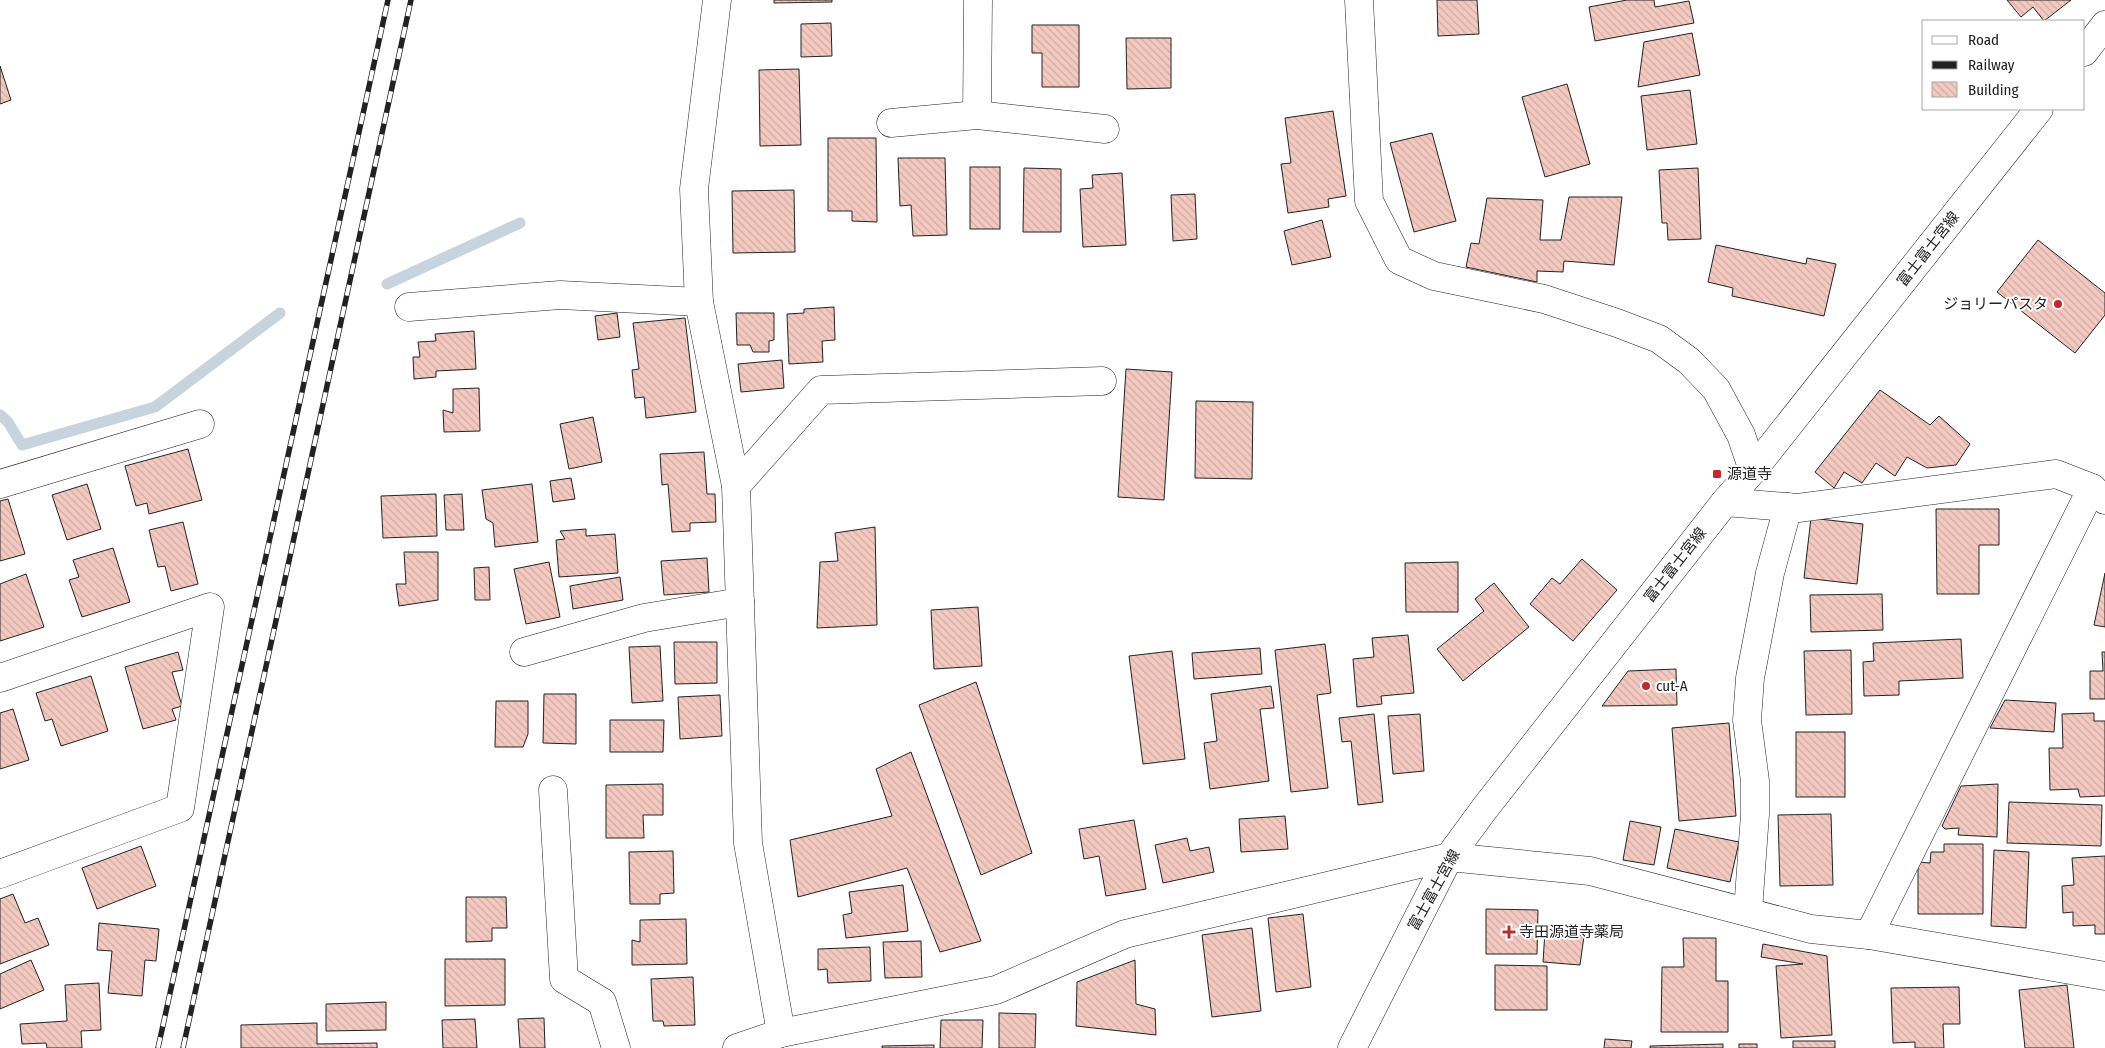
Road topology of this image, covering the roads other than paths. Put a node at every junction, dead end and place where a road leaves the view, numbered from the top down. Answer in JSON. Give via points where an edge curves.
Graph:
{"nodes":[{"id":1,"x":717,"y":0,"type":"edge"},
{"id":2,"x":978,"y":0,"type":"edge"},
{"id":3,"x":1359,"y":0,"type":"edge"},
{"id":4,"x":2105,"y":25,"type":"edge"},
{"id":5,"x":2085,"y":51,"type":"edge"},
{"id":6,"x":2038,"y":110,"type":"edge"},
{"id":7,"x":977,"y":116,"type":"junction"},
{"id":8,"x":891,"y":123,"type":"dead end"},
{"id":9,"x":1105,"y":129,"type":"dead end"},
{"id":10,"x":699,"y":302,"type":"junction"},
{"id":11,"x":408,"y":307,"type":"dead end"},
{"id":12,"x":1102,"y":381,"type":"dead end"},
{"id":13,"x":200,"y":424,"type":"dead end"},
{"id":14,"x":1753,"y":470,"type":"junction"},
{"id":15,"x":0,"y":484,"type":"edge"},
{"id":16,"x":736,"y":486,"type":"junction"},
{"id":17,"x":2098,"y":494,"type":"edge"},
{"id":18,"x":1725,"y":502,"type":"junction"},
{"id":19,"x":1788,"y":508,"type":"junction"},
{"id":20,"x":740,"y":602,"type":"junction"},
{"id":21,"x":524,"y":652,"type":"dead end"},
{"id":22,"x":0,"y":678,"type":"edge"},
{"id":23,"x":552,"y":790,"type":"dead end"},
{"id":24,"x":1450,"y":857,"type":"junction"},
{"id":25,"x":0,"y":874,"type":"edge"},
{"id":26,"x":1748,"y":911,"type":"junction"},
{"id":27,"x":1869,"y":935,"type":"junction"},
{"id":28,"x":2105,"y":976,"type":"edge"},
{"id":29,"x":781,"y":1034,"type":"junction"},
{"id":30,"x":616,"y":1048,"type":"edge"},
{"id":31,"x":737,"y":1048,"type":"edge"},
{"id":32,"x":1352,"y":1048,"type":"edge"}],
"edges":[{"from":1,"to":10,"type":"street","via":[[694,189]]},
{"from":2,"to":7,"type":"street"},
{"from":3,"to":14,"type":"street","via":[[1369,201],[1399,260],[1434,276],[1544,299],[1659,339],[1689,361],[1716,390],[1741,435]]},
{"from":4,"to":5,"type":"street"},
{"from":6,"to":14,"type":"street","name":"富士富士宮線"},
{"from":7,"to":8,"type":"street"},
{"from":7,"to":9,"type":"street"},
{"from":10,"to":11,"type":"street","via":[[560,295]]},
{"from":10,"to":16,"type":"street"},
{"from":12,"to":16,"type":"street","via":[[821,390]]},
{"from":13,"to":15,"type":"street"},
{"from":14,"to":18,"type":"street","name":"富士富士宮線"},
{"from":16,"to":20,"type":"street"},
{"from":17,"to":19,"type":"street","via":[[2056,474]]},
{"from":17,"to":27,"type":"street"},
{"from":18,"to":19,"type":"street"},
{"from":18,"to":24,"type":"street","name":"富士富士宮線"},
{"from":19,"to":26,"type":"street","via":[[1770,573],[1750,678],[1747,720],[1755,781],[1755,814]]},
{"from":20,"to":21,"type":"street","via":[[644,618]]},
{"from":20,"to":29,"type":"street","via":[[748,843]]},
{"from":22,"to":25,"type":"street","via":[[210,607],[180,808]]},
{"from":23,"to":30,"type":"street","via":[[564,979],[602,1002]]},
{"from":24,"to":26,"type":"street","via":[[1590,871]]},
{"from":24,"to":29,"type":"street","via":[[1124,934],[996,990]]},
{"from":24,"to":32,"type":"street","name":"富士富士宮線"},
{"from":26,"to":27,"type":"street","via":[[1811,929]]},
{"from":27,"to":28,"type":"street"},
{"from":29,"to":31,"type":"street"}]}
